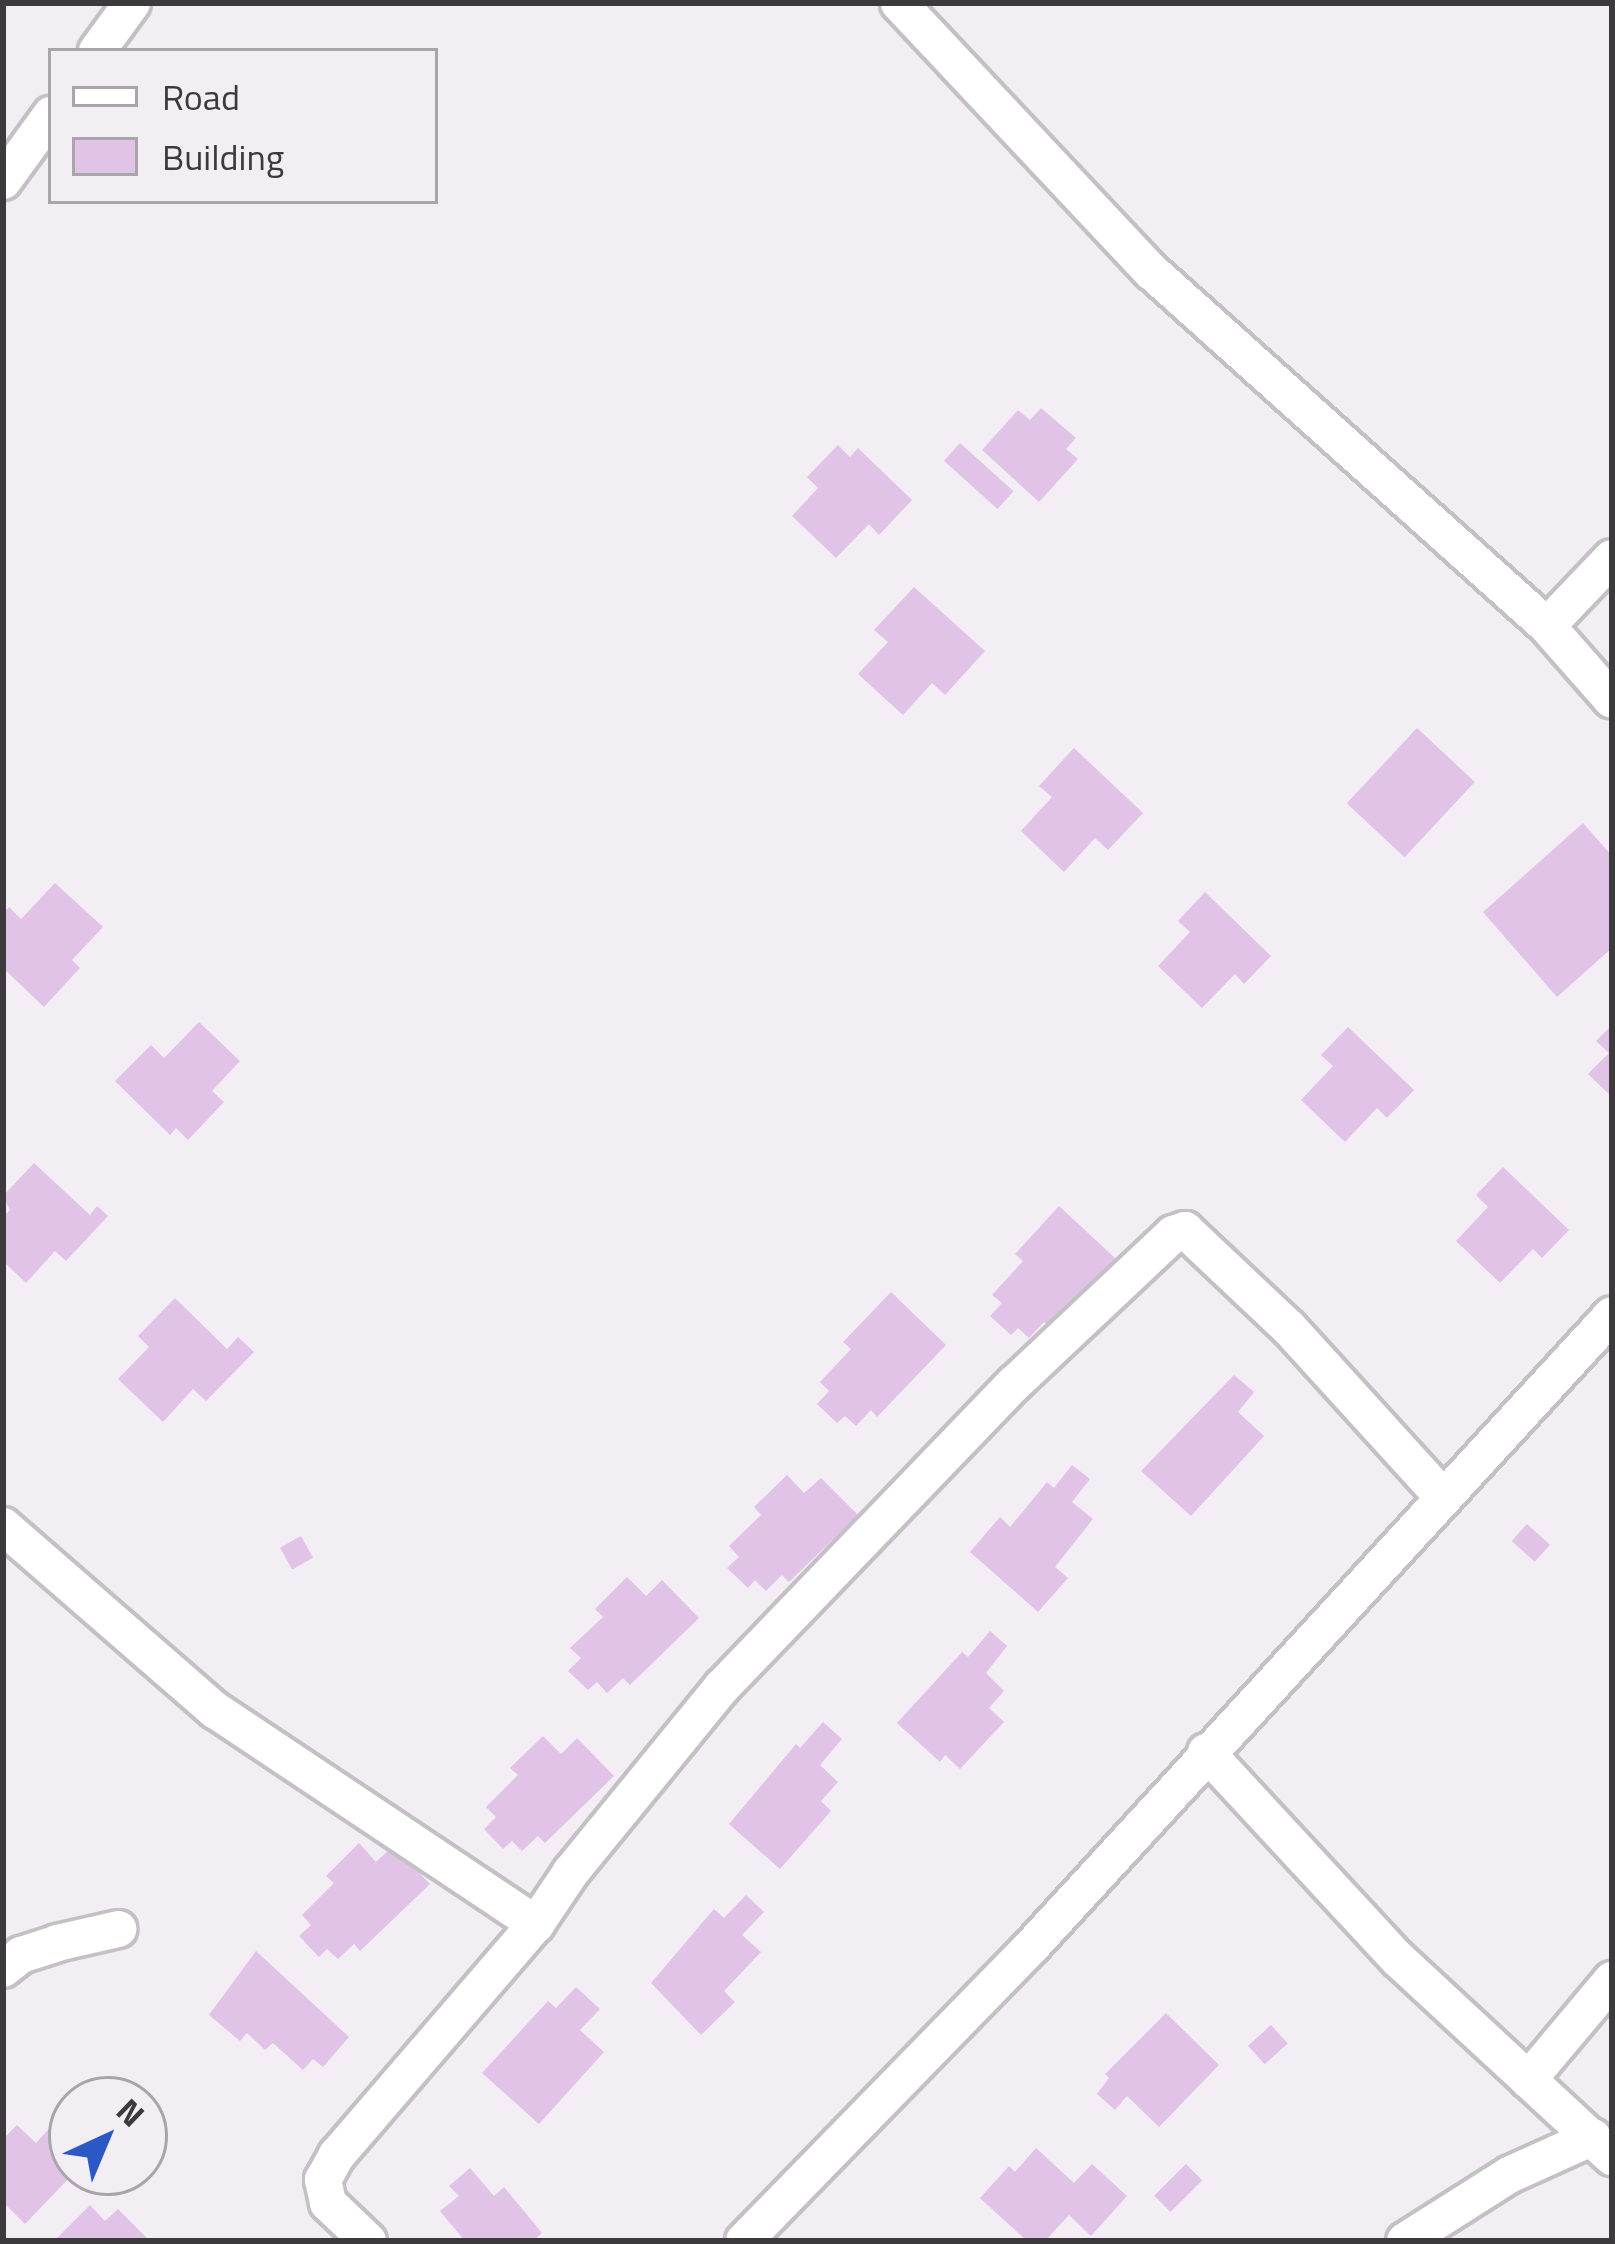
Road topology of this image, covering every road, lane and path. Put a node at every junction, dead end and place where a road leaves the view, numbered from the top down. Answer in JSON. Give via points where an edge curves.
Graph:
{"nodes":[{"id":1,"x":132,"y":3,"type":"edge"},
{"id":2,"x":899,"y":3,"type":"edge"},
{"id":3,"x":99,"y":48,"type":"edge"},
{"id":4,"x":48,"y":119,"type":"edge"},
{"id":5,"x":3,"y":181,"type":"edge"},
{"id":6,"x":1612,"y":558,"type":"edge"},
{"id":7,"x":1547,"y":626,"type":"junction"},
{"id":8,"x":1612,"y":700,"type":"edge"},
{"id":9,"x":1612,"y":1315,"type":"edge"},
{"id":10,"x":1442,"y":1496,"type":"junction"},
{"id":11,"x":3,"y":1526,"type":"edge"},
{"id":12,"x":1206,"y":1752,"type":"junction"},
{"id":13,"x":536,"y":1924,"type":"junction"},
{"id":14,"x":118,"y":1929,"type":"dead end"},
{"id":15,"x":3,"y":1969,"type":"edge"},
{"id":16,"x":1612,"y":1980,"type":"edge"},
{"id":17,"x":1528,"y":2080,"type":"junction"},
{"id":18,"x":1602,"y":2147,"type":"edge"},
{"id":19,"x":368,"y":2241,"type":"edge"},
{"id":20,"x":744,"y":2241,"type":"edge"},
{"id":21,"x":1405,"y":2241,"type":"edge"}],
"edges":[{"from":1,"to":3,"type":"street"},
{"from":2,"to":7,"type":"street","via":[[1151,271]]},
{"from":4,"to":5,"type":"street"},
{"from":6,"to":7,"type":"street"},
{"from":7,"to":8,"type":"street"},
{"from":9,"to":10,"type":"street"},
{"from":10,"to":12,"type":"street"},
{"from":10,"to":13,"type":"street","via":[[1288,1328],[1185,1230],[1173,1234],[1014,1384],[722,1687]]},
{"from":11,"to":13,"type":"street","via":[[215,1710]]},
{"from":12,"to":17,"type":"street","via":[[1398,1959]]},
{"from":12,"to":20,"type":"street","via":[[1031,1947]]},
{"from":13,"to":19,"type":"street","via":[[323,2180],[328,2203]]},
{"from":14,"to":15,"type":"street","via":[[56,1942]]},
{"from":16,"to":17,"type":"street"},
{"from":17,"to":18,"type":"street"},
{"from":18,"to":21,"type":"street","via":[[1509,2175]]}]}
